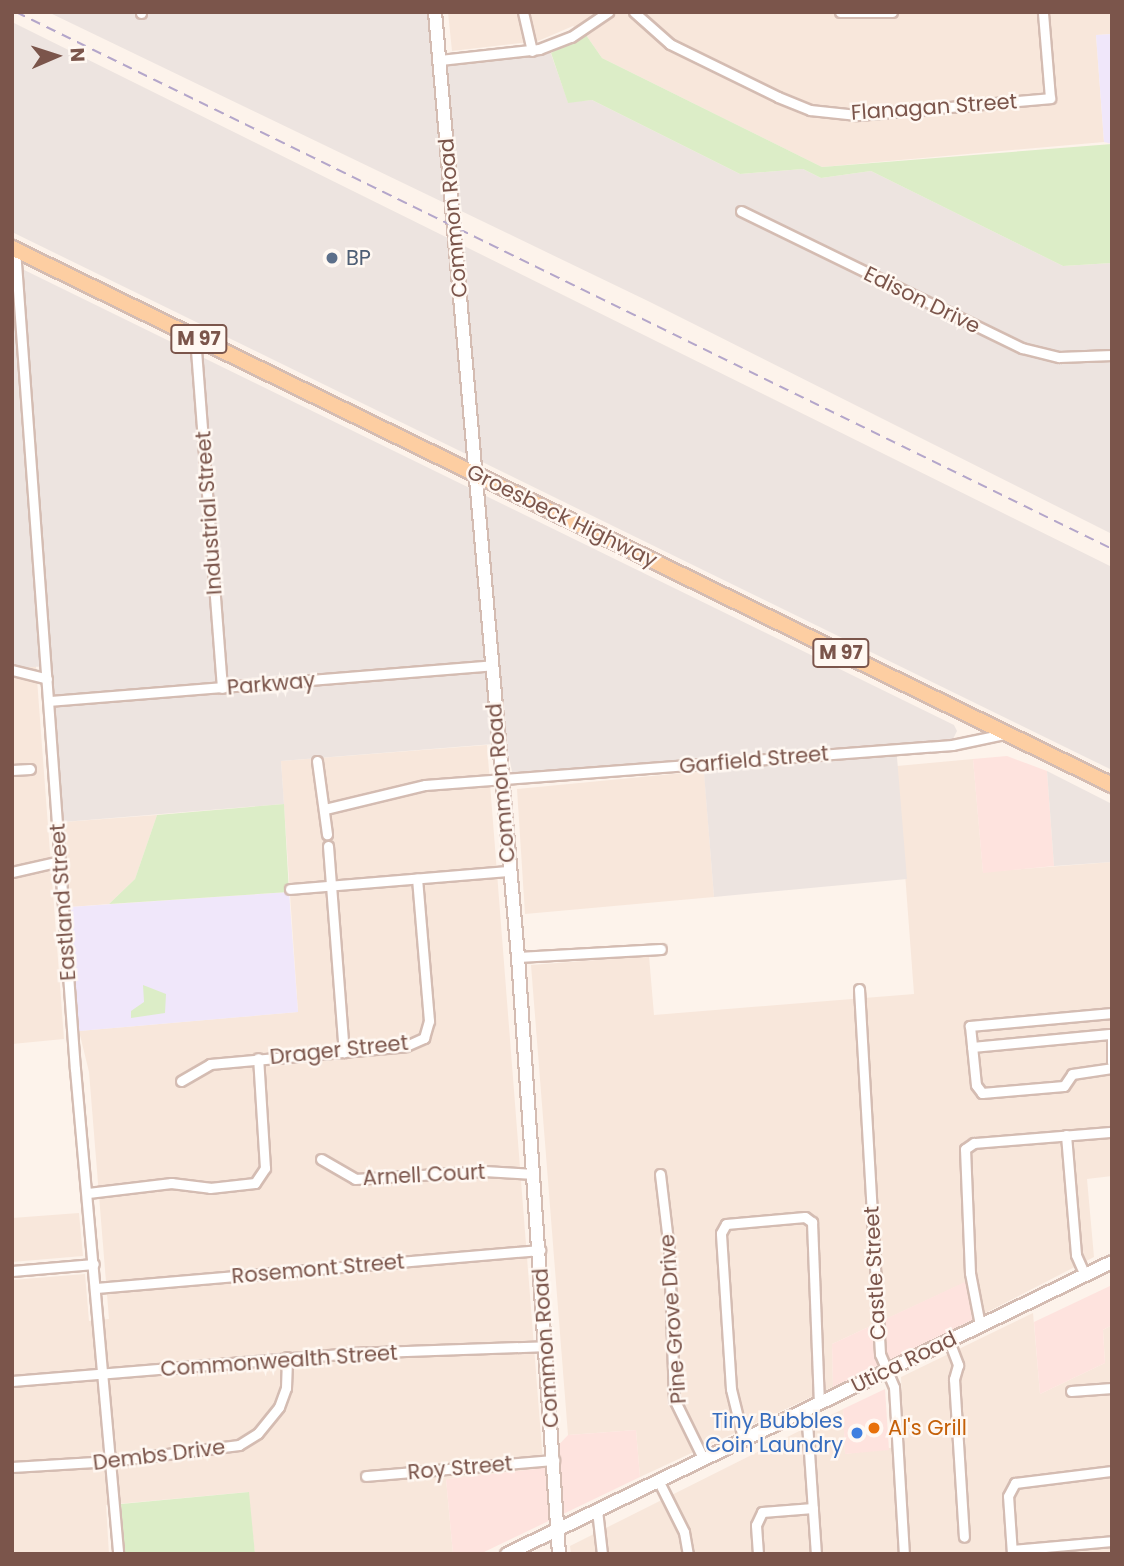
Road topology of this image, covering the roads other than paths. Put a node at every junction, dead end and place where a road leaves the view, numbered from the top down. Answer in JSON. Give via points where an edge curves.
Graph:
{"nodes":[{"id":1,"x":435,"y":12,"type":"edge"},
{"id":2,"x":523,"y":12,"type":"edge"},
{"id":3,"x":608,"y":12,"type":"edge"},
{"id":4,"x":635,"y":12,"type":"edge"},
{"id":5,"x":840,"y":12,"type":"edge"},
{"id":6,"x":892,"y":12,"type":"edge"},
{"id":7,"x":1043,"y":12,"type":"edge"},
{"id":8,"x":532,"y":51,"type":"junction"},
{"id":9,"x":440,"y":60,"type":"junction"},
{"id":10,"x":741,"y":212,"type":"dead end"},
{"id":11,"x":14,"y":249,"type":"edge"},
{"id":12,"x":195,"y":337,"type":"junction"},
{"id":13,"x":1112,"y":355,"type":"edge"},
{"id":14,"x":475,"y":474,"type":"junction"},
{"id":15,"x":492,"y":665,"type":"junction"},
{"id":16,"x":12,"y":670,"type":"edge"},
{"id":17,"x":47,"y":679,"type":"junction"},
{"id":18,"x":222,"y":688,"type":"junction"},
{"id":19,"x":49,"y":702,"type":"junction"},
{"id":20,"x":1006,"y":734,"type":"junction"},
{"id":21,"x":317,"y":761,"type":"dead end"},
{"id":22,"x":30,"y":769,"type":"dead end"},
{"id":23,"x":12,"y":770,"type":"edge"},
{"id":24,"x":501,"y":780,"type":"junction"},
{"id":25,"x":1112,"y":785,"type":"edge"},
{"id":26,"x":326,"y":809,"type":"junction"},
{"id":27,"x":327,"y":834,"type":"dead end"},
{"id":28,"x":328,"y":846,"type":"dead end"},
{"id":29,"x":60,"y":861,"type":"junction"},
{"id":30,"x":12,"y":872,"type":"edge"},
{"id":31,"x":509,"y":872,"type":"junction"},
{"id":32,"x":417,"y":879,"type":"junction"},
{"id":33,"x":331,"y":886,"type":"junction"},
{"id":34,"x":289,"y":889,"type":"dead end"},
{"id":35,"x":661,"y":949,"type":"dead end"},
{"id":36,"x":518,"y":957,"type":"junction"},
{"id":37,"x":859,"y":989,"type":"dead end"},
{"id":38,"x":1112,"y":1013,"type":"edge"},
{"id":39,"x":1110,"y":1034,"type":"edge"},
{"id":40,"x":972,"y":1047,"type":"junction"},
{"id":41,"x":344,"y":1052,"type":"junction"},
{"id":42,"x":258,"y":1058,"type":"junction"},
{"id":43,"x":1112,"y":1062,"type":"edge"},
{"id":44,"x":1112,"y":1068,"type":"edge"},
{"id":45,"x":181,"y":1081,"type":"dead end"},
{"id":46,"x":1112,"y":1132,"type":"edge"},
{"id":47,"x":1066,"y":1135,"type":"junction"},
{"id":48,"x":321,"y":1159,"type":"dead end"},
{"id":49,"x":534,"y":1174,"type":"junction"},
{"id":50,"x":660,"y":1174,"type":"dead end"},
{"id":51,"x":88,"y":1193,"type":"junction"},
{"id":52,"x":540,"y":1250,"type":"junction"},
{"id":53,"x":1112,"y":1262,"type":"edge"},
{"id":54,"x":94,"y":1264,"type":"junction"},
{"id":55,"x":12,"y":1271,"type":"edge"},
{"id":56,"x":1085,"y":1275,"type":"junction"},
{"id":57,"x":96,"y":1288,"type":"junction"},
{"id":58,"x":981,"y":1325,"type":"junction"},
{"id":59,"x":949,"y":1341,"type":"junction"},
{"id":60,"x":547,"y":1346,"type":"junction"},
{"id":61,"x":287,"y":1357,"type":"junction"},
{"id":62,"x":887,"y":1371,"type":"junction"},
{"id":63,"x":103,"y":1374,"type":"junction"},
{"id":64,"x":12,"y":1381,"type":"edge"},
{"id":65,"x":1112,"y":1388,"type":"edge"},
{"id":66,"x":1071,"y":1391,"type":"dead end"},
{"id":67,"x":818,"y":1402,"type":"junction"},
{"id":68,"x":806,"y":1408,"type":"junction"},
{"id":69,"x":743,"y":1438,"type":"junction"},
{"id":70,"x":703,"y":1458,"type":"junction"},
{"id":71,"x":554,"y":1460,"type":"junction"},
{"id":72,"x":111,"y":1461,"type":"junction"},
{"id":73,"x":12,"y":1467,"type":"edge"},
{"id":74,"x":1112,"y":1471,"type":"edge"},
{"id":75,"x":366,"y":1476,"type":"dead end"},
{"id":76,"x":658,"y":1480,"type":"junction"},
{"id":77,"x":813,"y":1508,"type":"junction"},
{"id":78,"x":597,"y":1510,"type":"junction"},
{"id":79,"x":557,"y":1530,"type":"junction"},
{"id":80,"x":964,"y":1537,"type":"dead end"},
{"id":81,"x":1112,"y":1541,"type":"edge"},
{"id":82,"x":1012,"y":1552,"type":"edge"},
{"id":83,"x":118,"y":1554,"type":"edge"},
{"id":84,"x":507,"y":1554,"type":"edge"},
{"id":85,"x":559,"y":1554,"type":"edge"},
{"id":86,"x":602,"y":1554,"type":"edge"},
{"id":87,"x":688,"y":1554,"type":"edge"},
{"id":88,"x":758,"y":1554,"type":"edge"},
{"id":89,"x":816,"y":1554,"type":"edge"},
{"id":90,"x":904,"y":1554,"type":"edge"}],
"edges":[{"from":1,"to":9,"type":"street","name":"Common Road"},
{"from":2,"to":8,"type":"street"},
{"from":3,"to":8,"type":"street","via":[[567,39]]},
{"from":4,"to":7,"type":"street","name":"Flanagan Street","via":[[670,44],[790,103],[822,112],[870,115],[1050,98]]},
{"from":5,"to":6,"type":"street"},
{"from":8,"to":9,"type":"street"},
{"from":9,"to":14,"type":"street","name":"Common Road"},
{"from":10,"to":13,"type":"street","name":"Edison Drive","via":[[1022,348],[1059,357]]},
{"from":11,"to":12,"type":"main road","name":"Groesbeck Highway","number":"M 97"},
{"from":11,"to":17,"type":"street","name":"Eastland Street"},
{"from":12,"to":14,"type":"main road","name":"Groesbeck Highway","number":"M 97"},
{"from":12,"to":18,"type":"street","name":"Industrial Street"},
{"from":14,"to":15,"type":"street","name":"Common Road"},
{"from":14,"to":20,"type":"main road","name":"Groesbeck Highway","number":"M 97"},
{"from":15,"to":18,"type":"street","name":"Parkway"},
{"from":15,"to":24,"type":"street","name":"Common Road"},
{"from":16,"to":17,"type":"street"},
{"from":17,"to":19,"type":"street","name":"Eastland Street"},
{"from":18,"to":19,"type":"street","name":"Parkway"},
{"from":19,"to":29,"type":"street","name":"Eastland Street"},
{"from":20,"to":24,"type":"street","name":"Garfield Street","via":[[951,745]]},
{"from":20,"to":25,"type":"main road","name":"Groesbeck Highway","number":"M 97"},
{"from":21,"to":26,"type":"street"},
{"from":22,"to":23,"type":"street"},
{"from":24,"to":26,"type":"street","name":"Garfield Street","via":[[425,785]]},
{"from":24,"to":31,"type":"street","name":"Common Road"},
{"from":26,"to":27,"type":"street"},
{"from":28,"to":33,"type":"street"},
{"from":29,"to":30,"type":"street"},
{"from":29,"to":51,"type":"street","name":"Eastland Street"},
{"from":31,"to":32,"type":"street"},
{"from":31,"to":36,"type":"street","name":"Common Road"},
{"from":32,"to":33,"type":"street"},
{"from":32,"to":41,"type":"street","name":"Drager Street","via":[[427,1032],[414,1044]]},
{"from":33,"to":34,"type":"street"},
{"from":33,"to":41,"type":"street"},
{"from":35,"to":36,"type":"street"},
{"from":36,"to":49,"type":"street","name":"Common Road"},
{"from":37,"to":62,"type":"street","name":"Castle Street","via":[[880,1354]]},
{"from":38,"to":40,"type":"street","via":[[970,1027]]},
{"from":39,"to":40,"type":"street"},
{"from":39,"to":43,"type":"street"},
{"from":40,"to":44,"type":"street","via":[[976,1085],[982,1093],[1063,1086],[1072,1074]]},
{"from":41,"to":42,"type":"street","name":"Drager Street"},
{"from":42,"to":45,"type":"street","name":"Drager Street","via":[[210,1064]]},
{"from":42,"to":51,"type":"street","via":[[265,1168],[255,1183],[210,1188],[171,1183]]},
{"from":46,"to":47,"type":"street"},
{"from":47,"to":56,"type":"street","via":[[1076,1255]]},
{"from":47,"to":58,"type":"street","via":[[974,1143],[965,1149],[970,1273]]},
{"from":48,"to":49,"type":"street","name":"Arnell Court","via":[[343,1175],[367,1180],[484,1171]]},
{"from":49,"to":52,"type":"street","name":"Common Road"},
{"from":50,"to":70,"type":"street","name":"Pine Grove Drive","via":[[670,1250],[674,1399]]},
{"from":51,"to":54,"type":"street","name":"Eastland Street"},
{"from":52,"to":57,"type":"street","name":"Rosemont Street"},
{"from":52,"to":60,"type":"street","name":"Common Road"},
{"from":53,"to":56,"type":"street","name":"Utica Road"},
{"from":54,"to":55,"type":"street"},
{"from":54,"to":57,"type":"street","name":"Eastland Street"},
{"from":56,"to":58,"type":"street","name":"Utica Road"},
{"from":57,"to":63,"type":"street","name":"Eastland Street"},
{"from":58,"to":59,"type":"street","name":"Utica Road"},
{"from":59,"to":62,"type":"street","name":"Utica Road"},
{"from":59,"to":80,"type":"street","via":[[958,1365],[954,1379]]},
{"from":60,"to":61,"type":"street","name":"Commonwealth Street"},
{"from":60,"to":71,"type":"street","name":"Common Road"},
{"from":61,"to":63,"type":"street","name":"Commonwealth Street"},
{"from":61,"to":72,"type":"street","name":"Dembs Drive","via":[[283,1398],[271,1421],[248,1441],[222,1449]]},
{"from":62,"to":67,"type":"street","name":"Utica Road"},
{"from":62,"to":90,"type":"street","name":"Castle Street","via":[[894,1387]]},
{"from":63,"to":64,"type":"street","name":"Commonwealth Street"},
{"from":63,"to":72,"type":"street","name":"Eastland Street"},
{"from":65,"to":66,"type":"street"},
{"from":67,"to":68,"type":"street","name":"Utica Road"},
{"from":67,"to":69,"type":"street","via":[[812,1222],[805,1217],[726,1224],[721,1233],[733,1403]]},
{"from":68,"to":69,"type":"street","name":"Utica Road"},
{"from":68,"to":77,"type":"street"},
{"from":69,"to":70,"type":"street","name":"Utica Road"},
{"from":70,"to":76,"type":"street","name":"Utica Road"},
{"from":71,"to":75,"type":"street","name":"Roy Street"},
{"from":71,"to":79,"type":"street","name":"Common Road"},
{"from":72,"to":73,"type":"street","name":"Dembs Drive"},
{"from":72,"to":83,"type":"street","name":"Eastland Street"},
{"from":74,"to":82,"type":"street","via":[[1015,1483],[1008,1496]]},
{"from":76,"to":78,"type":"street","name":"Utica Road"},
{"from":76,"to":87,"type":"street","via":[[684,1532]]},
{"from":77,"to":88,"type":"street","via":[[762,1512],[756,1525]]},
{"from":77,"to":89,"type":"street"},
{"from":78,"to":79,"type":"street","name":"Utica Road"},
{"from":78,"to":86,"type":"street"},
{"from":79,"to":84,"type":"street","name":"Utica Road"},
{"from":79,"to":85,"type":"street","name":"Common Road"},
{"from":81,"to":82,"type":"street"}]}
